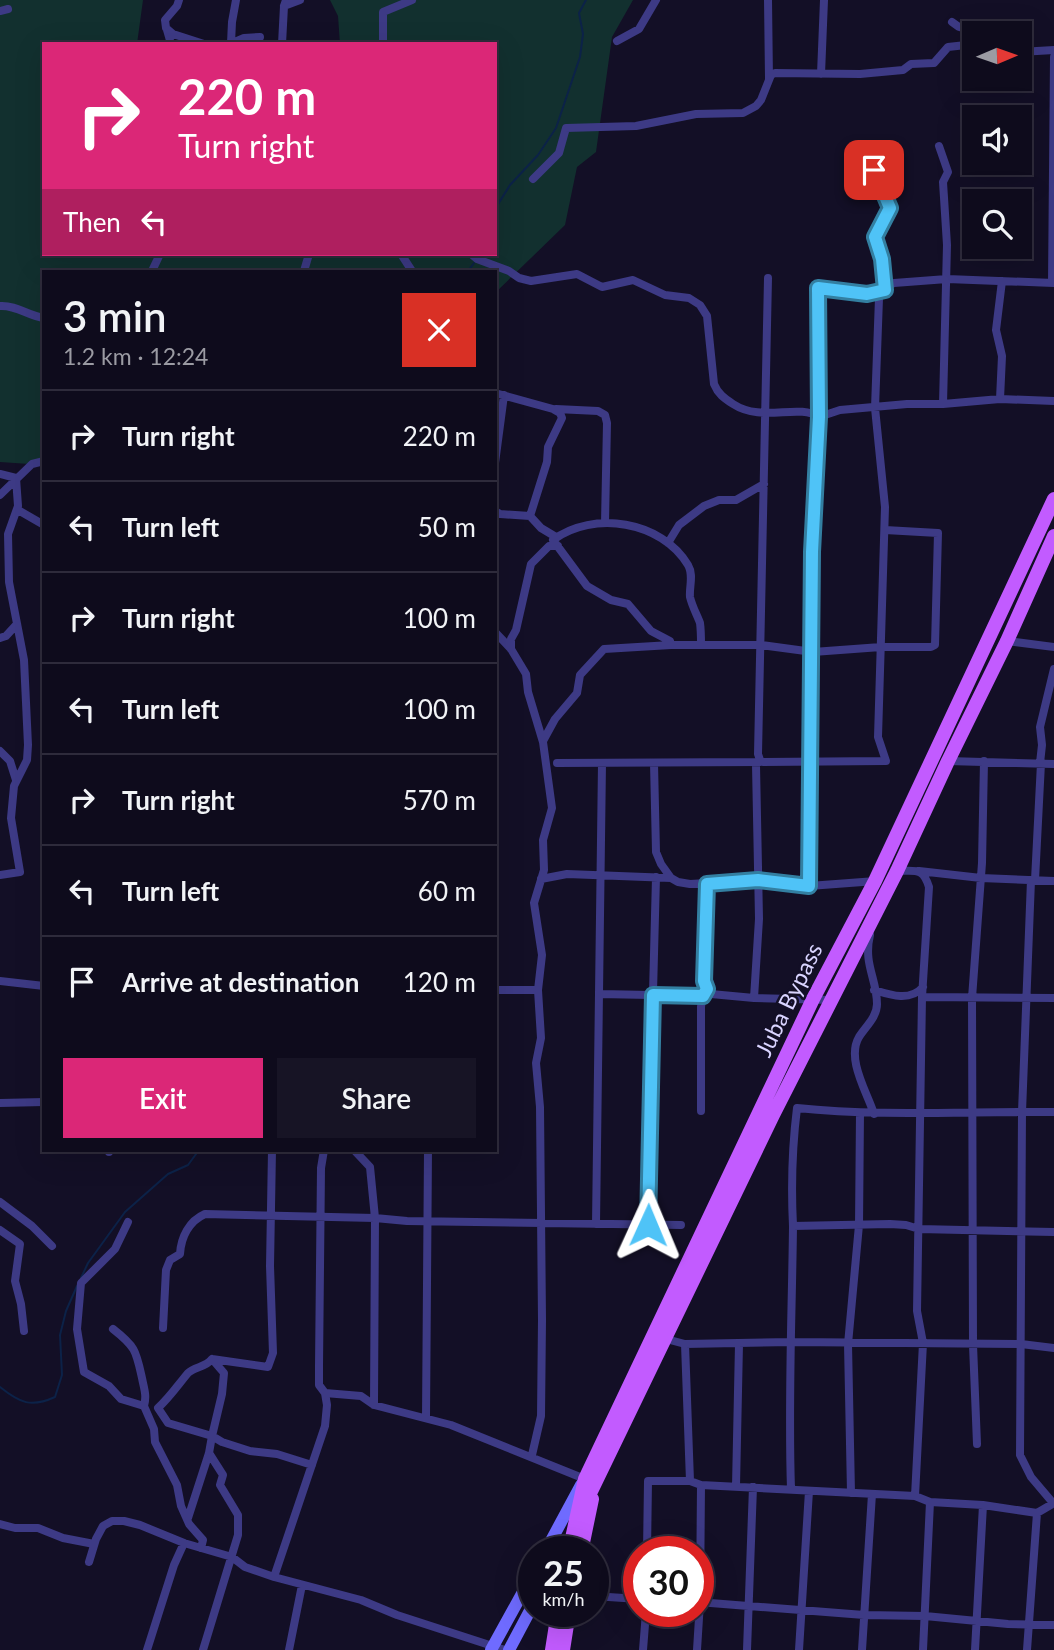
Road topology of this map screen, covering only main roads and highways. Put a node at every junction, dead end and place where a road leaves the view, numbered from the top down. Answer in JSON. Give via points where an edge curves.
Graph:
{"nodes":[{"id":1,"x":1054,"y":499,"type":"edge"},
{"id":2,"x":1054,"y":536,"type":"edge"},
{"id":3,"x":590,"y":1483,"type":"junction"},
{"id":4,"x":574,"y":1525,"type":"junction"},
{"id":5,"x":555,"y":1536,"type":"edge"},
{"id":6,"x":568,"y":1536,"type":"edge"},
{"id":7,"x":572,"y":1536,"type":"edge"},
{"id":8,"x":583,"y":1536,"type":"edge"},
{"id":9,"x":518,"y":1608,"type":"edge"},
{"id":10,"x":518,"y":1625,"type":"edge"},
{"id":11,"x":556,"y":1627,"type":"edge"},
{"id":12,"x":567,"y":1627,"type":"edge"},
{"id":13,"x":500,"y":1649,"type":"edge"},
{"id":14,"x":552,"y":1650,"type":"edge"},
{"id":15,"x":563,"y":1650,"type":"edge"}],
"edges":[{"from":1,"to":3,"type":"main road","name":"Juba Bypass","via":[[875,881],[813,999]]},
{"from":2,"to":3,"type":"main road","name":"Juba Bypass","via":[[874,919]]},
{"from":3,"to":4,"type":"main road","name":"Juba Bypass"},
{"from":3,"to":5,"type":"main road"},
{"from":3,"to":8,"type":"main road","name":"Juba Bypass"},
{"from":4,"to":6,"type":"main road"},
{"from":4,"to":7,"type":"main road","name":"Juba Bypass"},
{"from":9,"to":13,"type":"main road"},
{"from":10,"to":13,"type":"main road"},
{"from":11,"to":14,"type":"main road"},
{"from":12,"to":15,"type":"main road"}]}
